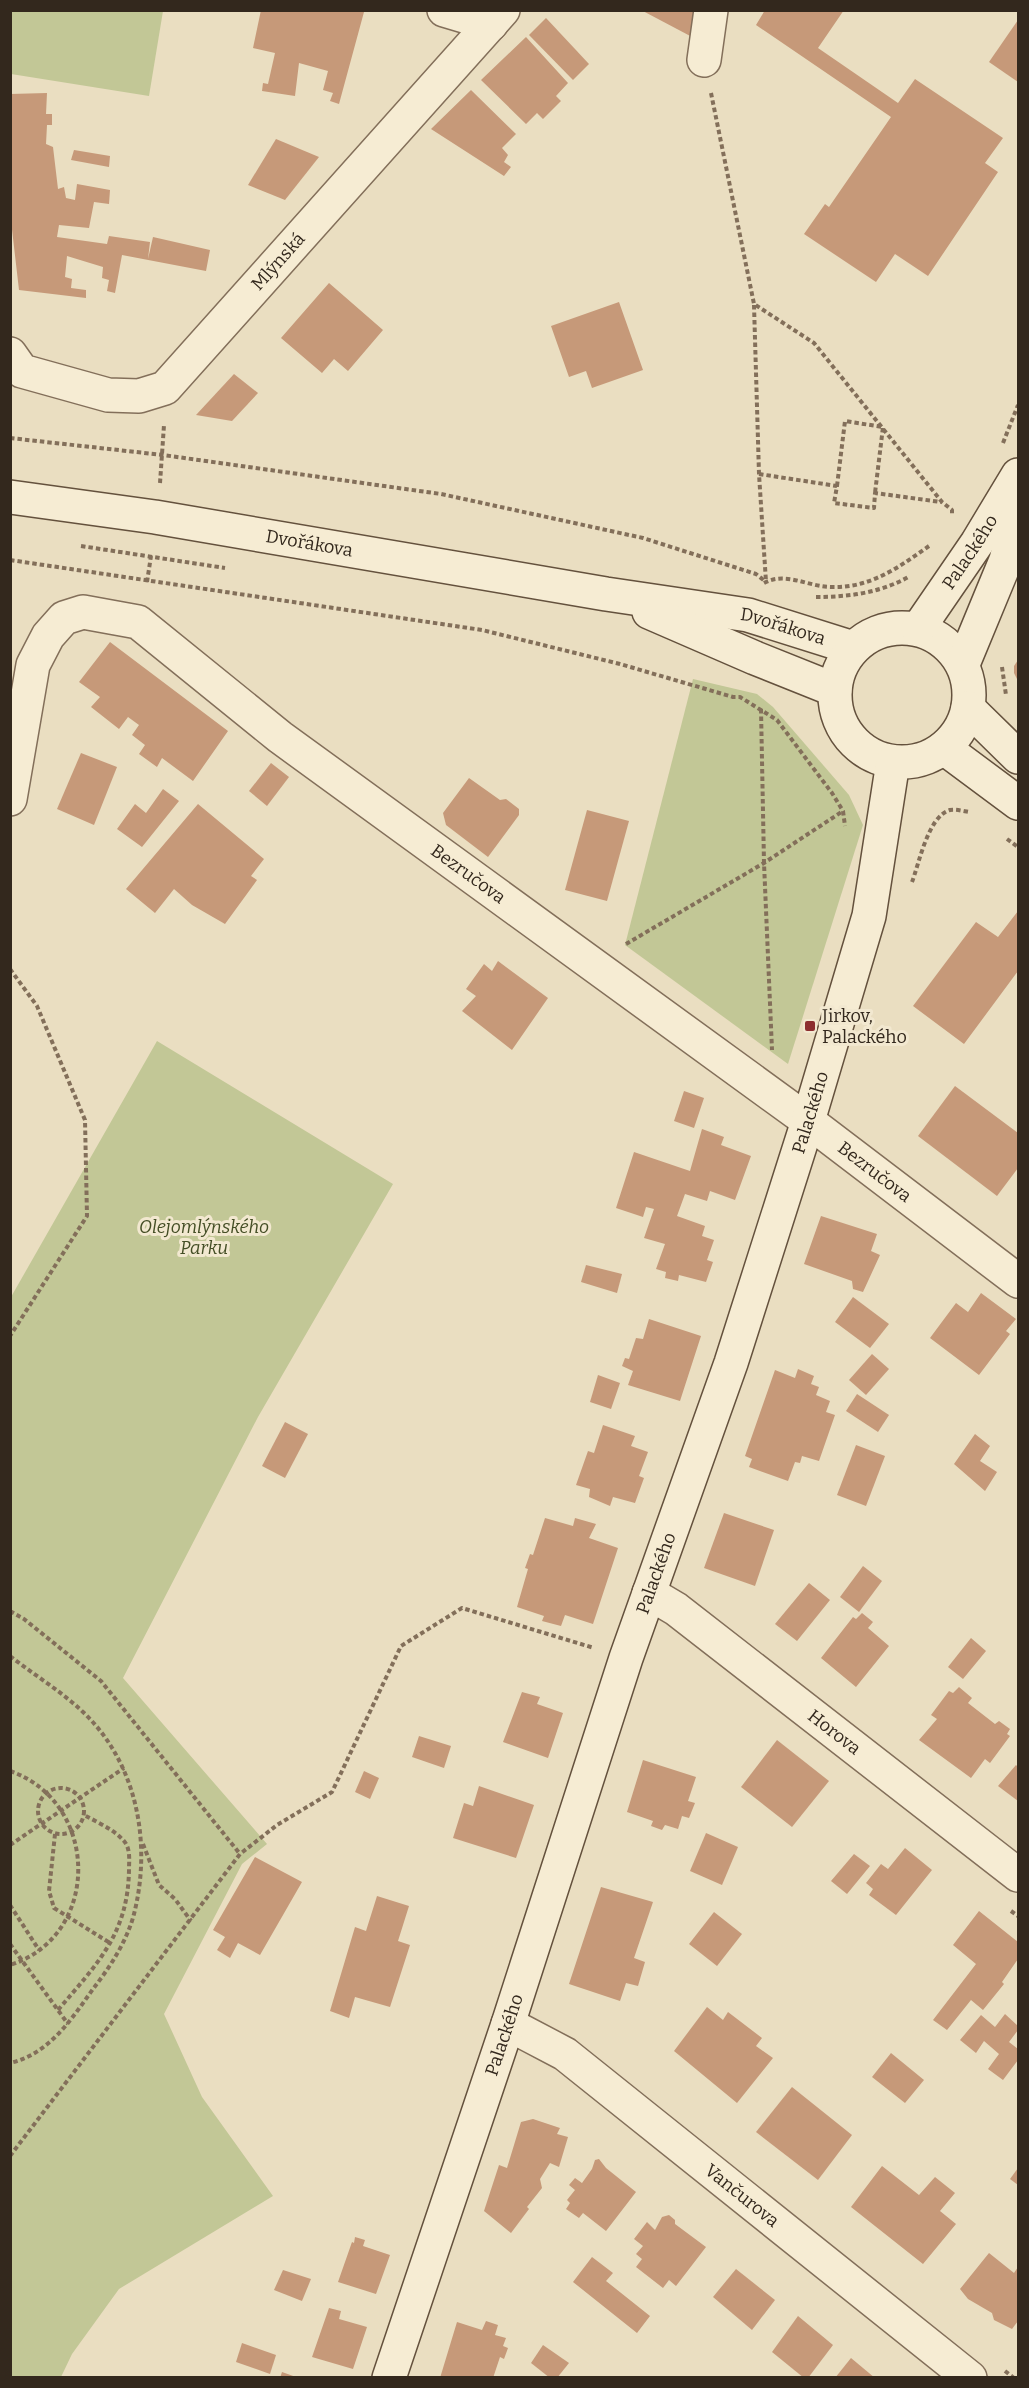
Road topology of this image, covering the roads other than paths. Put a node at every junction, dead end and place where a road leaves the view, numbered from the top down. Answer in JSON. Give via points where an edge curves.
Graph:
{"nodes":[{"id":1,"x":444,"y":10,"type":"edge"},
{"id":2,"x":711,"y":10,"type":"edge"},
{"id":3,"x":497,"y":17,"type":"edge"},
{"id":4,"x":704,"y":60,"type":"road end"},
{"id":5,"x":10,"y":354,"type":"edge"},
{"id":6,"x":1018,"y":475,"type":"edge"},
{"id":7,"x":10,"y":497,"type":"edge"},
{"id":8,"x":1018,"y":514,"type":"edge"},
{"id":9,"x":606,"y":594,"type":"junction"},
{"id":10,"x":918,"y":629,"type":"junction"},
{"id":11,"x":854,"y":648,"type":"junction"},
{"id":12,"x":963,"y":664,"type":"junction"},
{"id":13,"x":835,"y":690,"type":"junction"},
{"id":14,"x":968,"y":708,"type":"junction"},
{"id":15,"x":944,"y":748,"type":"junction"},
{"id":16,"x":1018,"y":757,"type":"edge"},
{"id":17,"x":892,"y":762,"type":"junction"},
{"id":18,"x":10,"y":799,"type":"edge"},
{"id":19,"x":1018,"y":802,"type":"edge"},
{"id":20,"x":808,"y":1121,"type":"junction"},
{"id":21,"x":1018,"y":1281,"type":"edge"},
{"id":22,"x":649,"y":1593,"type":"junction"},
{"id":23,"x":1018,"y":1875,"type":"edge"},
{"id":24,"x":508,"y":2024,"type":"junction"},
{"id":25,"x":389,"y":2378,"type":"edge"},
{"id":26,"x":970,"y":2378,"type":"edge"}],
"edges":[{"from":1,"to":3,"type":"street"},
{"from":2,"to":4,"type":"street"},
{"from":3,"to":5,"type":"street","name":"Mlýnská","via":[[165,388],[140,396],[108,395],[22,371]]},
{"from":6,"to":10,"type":"street","name":"Palackého","via":[[966,538]]},
{"from":7,"to":9,"type":"street","name":"Dvořákova","via":[[155,517]]},
{"from":8,"to":12,"type":"street","name":"Palackého","via":[[1006,560]]},
{"from":9,"to":11,"type":"street","name":"Dvořákova","via":[[758,618]]},
{"from":9,"to":13,"type":"street","name":"Dvořákova"},
{"from":10,"to":11,"type":"street","via":[[884,630]]},
{"from":10,"to":12,"type":"street","via":[[952,648]]},
{"from":11,"to":13,"type":"street","via":[[840,667]]},
{"from":12,"to":14,"type":"street","via":[[969,686]]},
{"from":13,"to":17,"type":"street","via":[[836,710],[856,745]]},
{"from":14,"to":15,"type":"street","via":[[955,737]]},
{"from":14,"to":16,"type":"street"},
{"from":15,"to":17,"type":"street","via":[[911,762]]},
{"from":15,"to":19,"type":"street"},
{"from":17,"to":20,"type":"street","name":"Palackého","via":[[869,916]]},
{"from":18,"to":20,"type":"street","name":"Bezručova","via":[[33,665],[48,636],[63,618],[83,612],[138,622],[280,737]]},
{"from":20,"to":21,"type":"street","name":"Bezručova"},
{"from":20,"to":22,"type":"street","name":"Palackého","via":[[730,1363]]},
{"from":22,"to":23,"type":"street","name":"Horova","via":[[676,1609]]},
{"from":22,"to":24,"type":"street","name":"Palackého"},
{"from":24,"to":25,"type":"street","name":"Palackého"},
{"from":24,"to":26,"type":"street","name":"Vančurova","via":[[565,2054]]}]}
